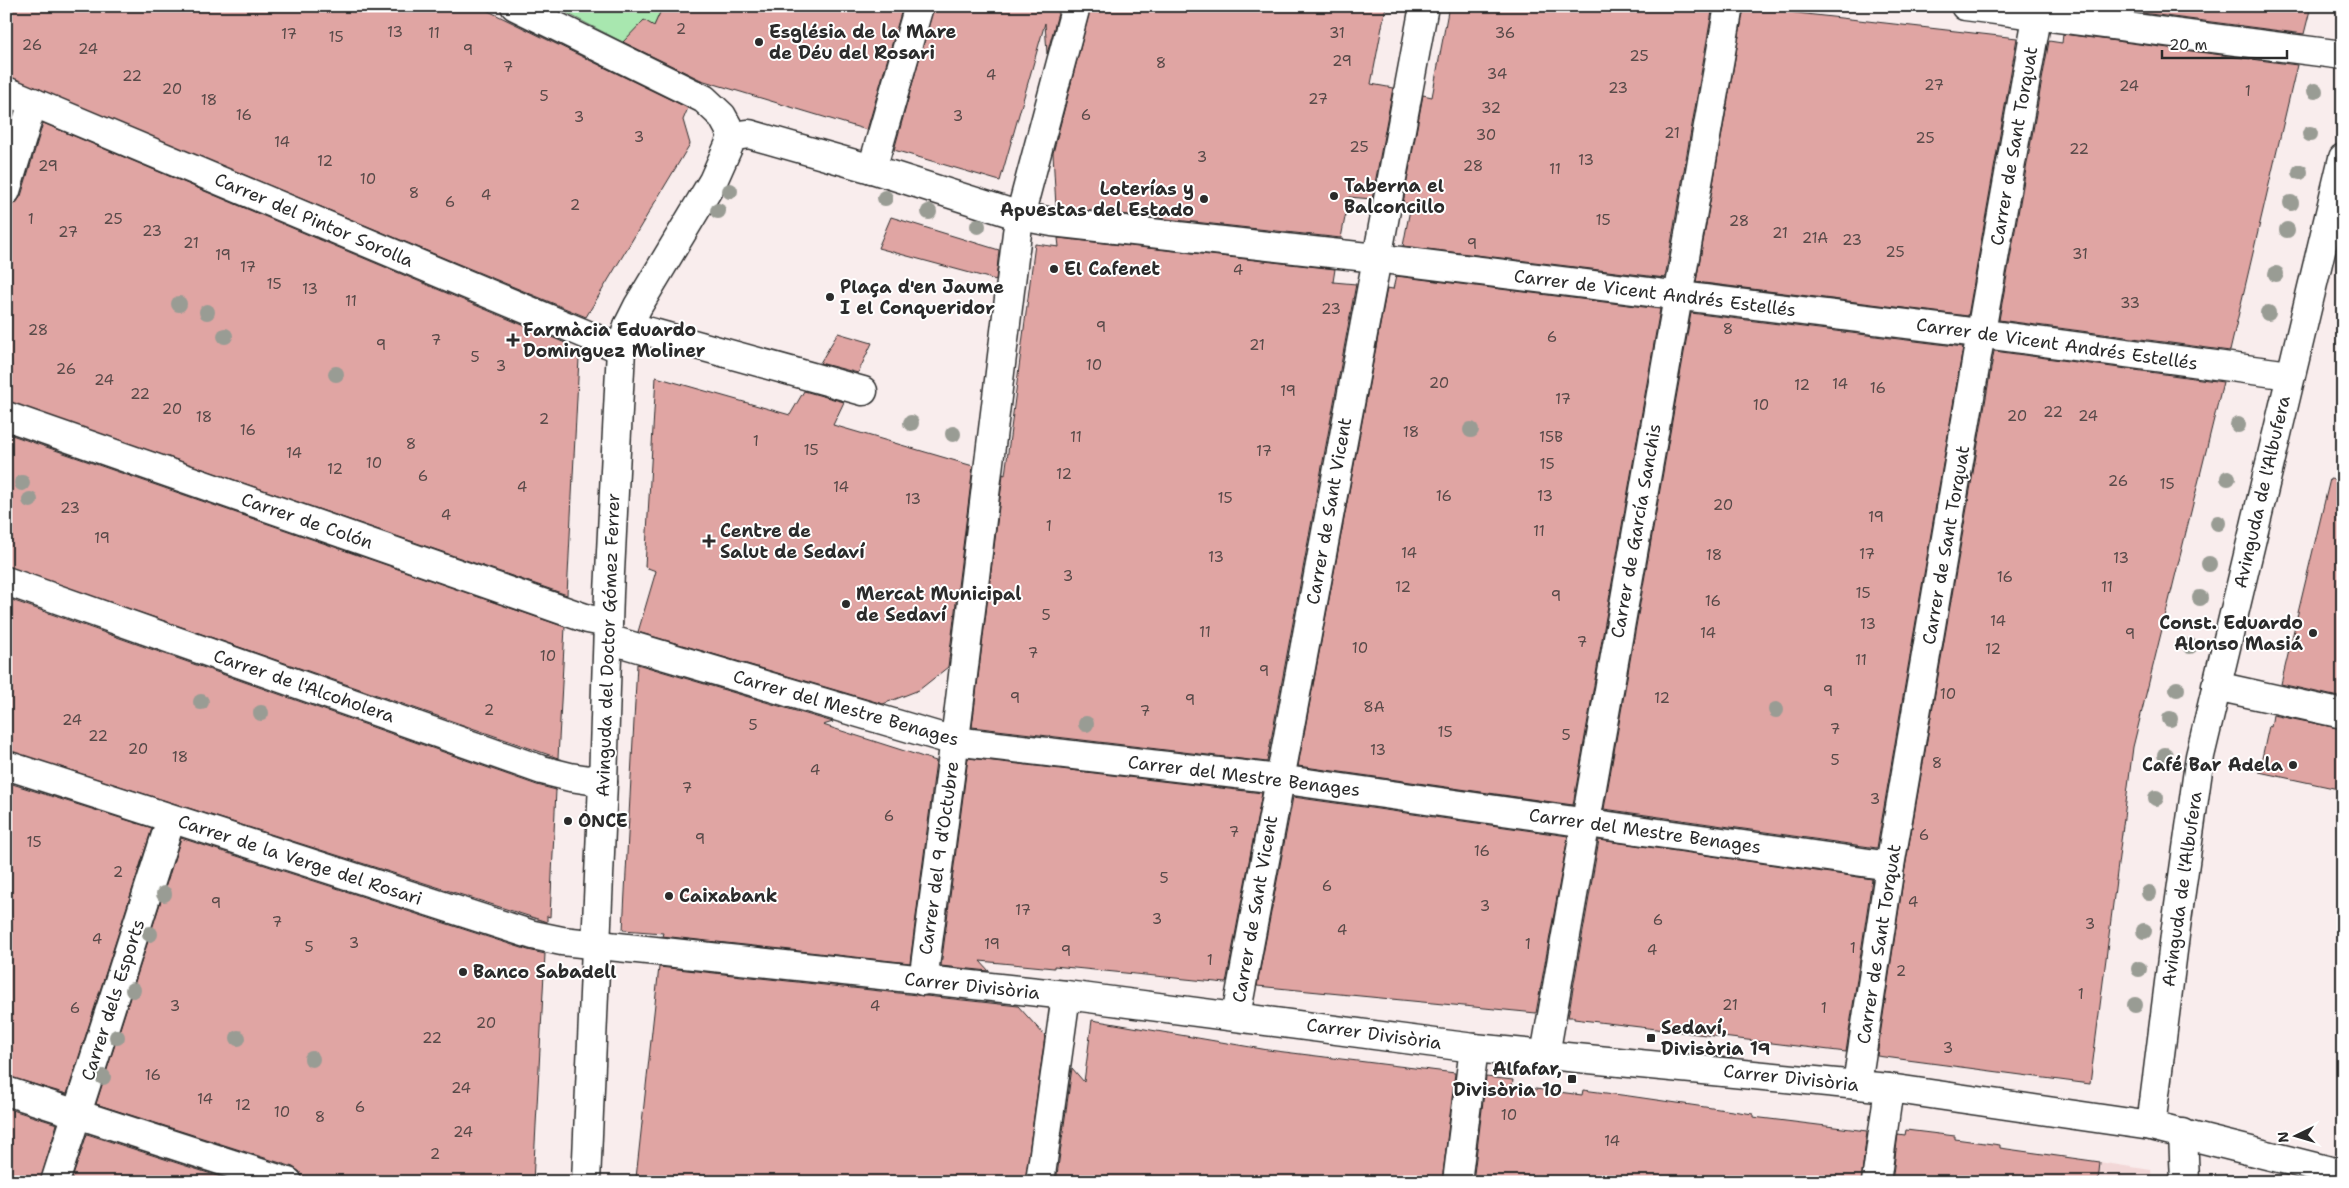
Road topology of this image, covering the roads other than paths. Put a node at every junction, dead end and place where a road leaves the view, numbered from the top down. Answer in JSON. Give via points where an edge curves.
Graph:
{"nodes":[{"id":1,"x":515,"y":6,"type":"edge"},
{"id":2,"x":919,"y":6,"type":"edge"},
{"id":3,"x":1076,"y":6,"type":"edge"},
{"id":4,"x":1424,"y":6,"type":"edge"},
{"id":5,"x":1729,"y":6,"type":"edge"},
{"id":6,"x":1965,"y":6,"type":"edge"},
{"id":7,"x":2038,"y":11,"type":"edge"},
{"id":8,"x":2343,"y":54,"type":"edge"},
{"id":9,"x":6,"y":91,"type":"edge"},
{"id":10,"x":34,"y":102,"type":"junction"},
{"id":11,"x":733,"y":136,"type":"junction"},
{"id":12,"x":2343,"y":158,"type":"edge"},
{"id":13,"x":872,"y":169,"type":"junction"},
{"id":14,"x":6,"y":191,"type":"edge"},
{"id":15,"x":1020,"y":216,"type":"junction"},
{"id":16,"x":2334,"y":227,"type":"edge"},
{"id":17,"x":1376,"y":258,"type":"junction"},
{"id":18,"x":1678,"y":296,"type":"junction"},
{"id":19,"x":1981,"y":334,"type":"junction"},
{"id":20,"x":625,"y":338,"type":"junction"},
{"id":21,"x":2290,"y":375,"type":"junction"},
{"id":22,"x":863,"y":391,"type":"dead end"},
{"id":23,"x":6,"y":416,"type":"edge"},
{"id":24,"x":6,"y":581,"type":"edge"},
{"id":25,"x":608,"y":631,"type":"junction"},
{"id":26,"x":2216,"y":686,"type":"junction"},
{"id":27,"x":2343,"y":714,"type":"edge"},
{"id":28,"x":954,"y":741,"type":"junction"},
{"id":29,"x":6,"y":765,"type":"edge"},
{"id":30,"x":1279,"y":779,"type":"junction"},
{"id":31,"x":603,"y":782,"type":"junction"},
{"id":32,"x":171,"y":819,"type":"junction"},
{"id":33,"x":1585,"y":823,"type":"junction"},
{"id":34,"x":1890,"y":866,"type":"junction"},
{"id":35,"x":596,"y":944,"type":"junction"},
{"id":36,"x":923,"y":981,"type":"junction"},
{"id":37,"x":1066,"y":995,"type":"junction"},
{"id":38,"x":1236,"y":1016,"type":"junction"},
{"id":39,"x":1474,"y":1048,"type":"junction"},
{"id":40,"x":1545,"y":1055,"type":"junction"},
{"id":41,"x":1857,"y":1084,"type":"junction"},
{"id":42,"x":1889,"y":1088,"type":"junction"},
{"id":43,"x":6,"y":1091,"type":"edge"},
{"id":44,"x":77,"y":1113,"type":"junction"},
{"id":45,"x":2152,"y":1126,"type":"junction"},
{"id":46,"x":2183,"y":1133,"type":"junction"},
{"id":47,"x":2343,"y":1174,"type":"edge"},
{"id":48,"x":55,"y":1182,"type":"edge"},
{"id":49,"x":288,"y":1182,"type":"edge"},
{"id":50,"x":586,"y":1182,"type":"edge"},
{"id":51,"x":1040,"y":1182,"type":"edge"},
{"id":52,"x":1457,"y":1182,"type":"edge"},
{"id":53,"x":1876,"y":1182,"type":"edge"},
{"id":54,"x":2185,"y":1182,"type":"edge"}],
"edges":[{"from":1,"to":11,"type":"street","via":[[704,99],[714,107]]},
{"from":2,"to":13,"type":"street"},
{"from":3,"to":15,"type":"street"},
{"from":4,"to":17,"type":"street","name":"Carrer de Sant Vicent"},
{"from":5,"to":18,"type":"street","name":"Carrer de García Sanchis"},
{"from":6,"to":7,"type":"street"},
{"from":7,"to":8,"type":"street"},
{"from":7,"to":19,"type":"street","name":"Carrer de Sant Torquat"},
{"from":9,"to":10,"type":"street","name":"Carrer del Pintor Sorolla"},
{"from":10,"to":14,"type":"street"},
{"from":10,"to":20,"type":"street","name":"Carrer del Pintor Sorolla"},
{"from":11,"to":13,"type":"street","via":[[749,134]]},
{"from":11,"to":20,"type":"street","via":[[713,181]]},
{"from":12,"to":16,"type":"street","name":"Avinguda de l'Albufera"},
{"from":13,"to":15,"type":"street"},
{"from":15,"to":17,"type":"street","name":"Carrer de Vicent Andrés Estellés"},
{"from":15,"to":28,"type":"street","name":"Carrer del 9 d'Octubre"},
{"from":16,"to":21,"type":"street","name":"Avinguda de l'Albufera"},
{"from":17,"to":18,"type":"street","name":"Carrer de Vicent Andrés Estellés"},
{"from":17,"to":30,"type":"street","name":"Carrer de Sant Vicent"},
{"from":18,"to":19,"type":"street","name":"Carrer de Vicent Andrés Estellés"},
{"from":18,"to":33,"type":"street","name":"Carrer de García Sanchis"},
{"from":19,"to":21,"type":"street","name":"Carrer de Vicent Andrés Estellés"},
{"from":19,"to":34,"type":"street","name":"Carrer de Sant Torquat"},
{"from":20,"to":22,"type":"street","name":"Carrer del Pintor Sorolla"},
{"from":20,"to":25,"type":"street","name":"Avinguda del Doctor Gómez Ferrer"},
{"from":21,"to":26,"type":"street","name":"Avinguda de l'Albufera"},
{"from":23,"to":25,"type":"street","name":"Carrer de Colón","via":[[581,616]]},
{"from":24,"to":31,"type":"street","name":"Carrer de l'Alcoholera","via":[[542,770]]},
{"from":25,"to":28,"type":"street","name":"Carrer del Mestre Benages"},
{"from":25,"to":31,"type":"street","name":"Avinguda del Doctor Gómez Ferrer"},
{"from":26,"to":27,"type":"street"},
{"from":26,"to":45,"type":"street","name":"Avinguda de l'Albufera","via":[[2199,765]]},
{"from":28,"to":30,"type":"street","name":"Carrer del Mestre Benages"},
{"from":28,"to":36,"type":"street","name":"Carrer del 9 d'Octubre"},
{"from":29,"to":32,"type":"street","name":"Carrer de la Verge del Rosari"},
{"from":30,"to":33,"type":"street","name":"Carrer del Mestre Benages"},
{"from":30,"to":38,"type":"street","name":"Carrer de Sant Vicent"},
{"from":31,"to":35,"type":"street","name":"Avinguda del Doctor Gómez Ferrer"},
{"from":32,"to":35,"type":"street","name":"Carrer de la Verge del Rosari","via":[[533,935]]},
{"from":32,"to":44,"type":"street","name":"Carrer dels Esports"},
{"from":33,"to":34,"type":"street","name":"Carrer del Mestre Benages"},
{"from":33,"to":40,"type":"street","name":"Carrer de García Sanchis"},
{"from":34,"to":41,"type":"street","name":"Carrer de Sant Torquat"},
{"from":35,"to":36,"type":"street","name":"Carrer Divisòria"},
{"from":35,"to":50,"type":"street","name":"Avinguda del Doctor Gómez Ferrer"},
{"from":36,"to":37,"type":"street","name":"Carrer Divisòria"},
{"from":37,"to":38,"type":"street","name":"Carrer Divisòria"},
{"from":37,"to":51,"type":"street"},
{"from":38,"to":39,"type":"street","name":"Carrer Divisòria"},
{"from":39,"to":40,"type":"street","name":"Carrer Divisòria"},
{"from":39,"to":52,"type":"street"},
{"from":40,"to":41,"type":"street","name":"Carrer Divisòria"},
{"from":41,"to":42,"type":"street","name":"Carrer Divisòria"},
{"from":42,"to":45,"type":"street","name":"Carrer Divisòria"},
{"from":42,"to":53,"type":"street"},
{"from":43,"to":44,"type":"street"},
{"from":44,"to":48,"type":"street","name":"Carrer dels Esports"},
{"from":44,"to":49,"type":"street"},
{"from":45,"to":46,"type":"street","name":"Carrer Divisòria"},
{"from":46,"to":47,"type":"street"},
{"from":46,"to":54,"type":"street"}]}
